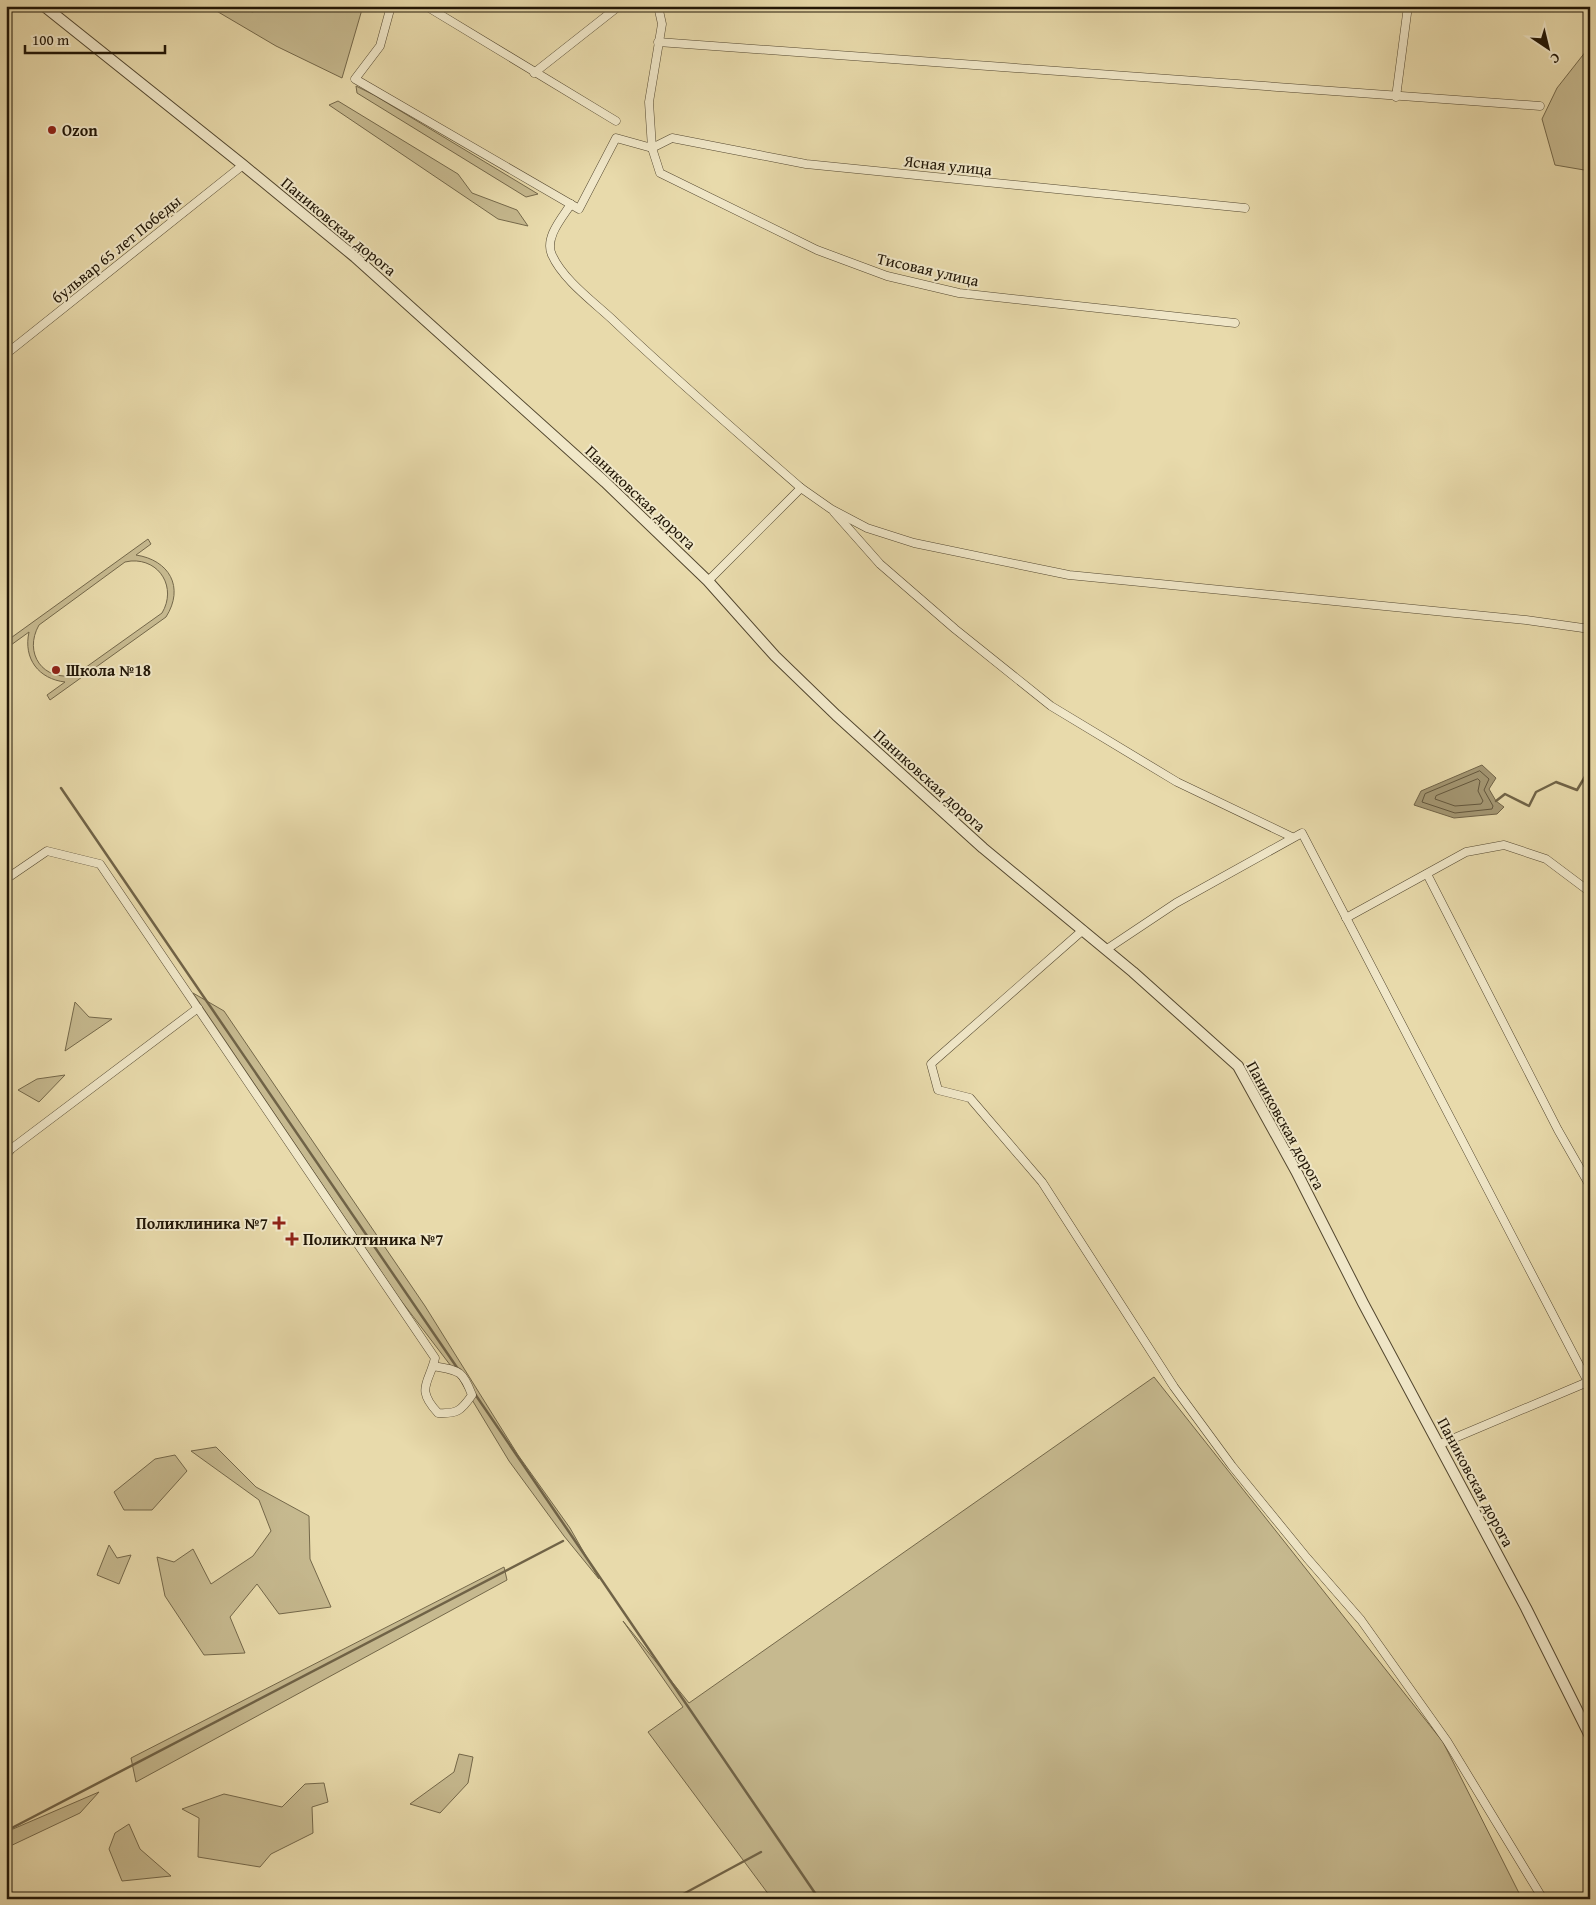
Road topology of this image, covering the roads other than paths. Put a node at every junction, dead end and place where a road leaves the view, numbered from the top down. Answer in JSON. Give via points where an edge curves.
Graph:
{"nodes":[{"id":1,"x":44,"y":6,"type":"edge"},
{"id":2,"x":391,"y":6,"type":"edge"},
{"id":3,"x":426,"y":6,"type":"edge"},
{"id":4,"x":619,"y":6,"type":"edge"},
{"id":5,"x":658,"y":6,"type":"edge"},
{"id":6,"x":1408,"y":6,"type":"edge"},
{"id":7,"x":658,"y":42,"type":"junction"},
{"id":8,"x":534,"y":73,"type":"junction"},
{"id":9,"x":1396,"y":96,"type":"junction"},
{"id":10,"x":1540,"y":106,"type":"dead end"},
{"id":11,"x":616,"y":122,"type":"dead end"},
{"id":12,"x":652,"y":148,"type":"junction"},
{"id":13,"x":243,"y":165,"type":"junction"},
{"id":14,"x":571,"y":204,"type":"junction"},
{"id":15,"x":1245,"y":208,"type":"dead end"},
{"id":16,"x":1236,"y":323,"type":"dead end"},
{"id":17,"x":6,"y":354,"type":"edge"},
{"id":18,"x":801,"y":488,"type":"junction"},
{"id":19,"x":831,"y":509,"type":"junction"},
{"id":20,"x":708,"y":581,"type":"junction"},
{"id":21,"x":1590,"y":629,"type":"edge"},
{"id":22,"x":1292,"y":837,"type":"junction"},
{"id":23,"x":1427,"y":874,"type":"junction"},
{"id":24,"x":6,"y":881,"type":"edge"},
{"id":25,"x":1590,"y":892,"type":"edge"},
{"id":26,"x":1346,"y":918,"type":"junction"},
{"id":27,"x":1083,"y":930,"type":"junction"},
{"id":28,"x":1107,"y":949,"type":"junction"},
{"id":29,"x":198,"y":1008,"type":"junction"},
{"id":30,"x":6,"y":1155,"type":"edge"},
{"id":31,"x":1590,"y":1186,"type":"edge"},
{"id":32,"x":433,"y":1366,"type":"junction"},
{"id":33,"x":1589,"y":1381,"type":"edge"},
{"id":34,"x":1438,"y":1445,"type":"junction"},
{"id":35,"x":1590,"y":1736,"type":"edge"},
{"id":36,"x":1543,"y":1899,"type":"edge"}],
"edges":[{"from":1,"to":13,"type":"street","name":"Паниковская дорога"},
{"from":2,"to":14,"type":"street","via":[[380,46],[355,79]]},
{"from":3,"to":8,"type":"street"},
{"from":4,"to":8,"type":"street"},
{"from":5,"to":7,"type":"street","name":"Тисовая улица","via":[[662,24]]},
{"from":6,"to":9,"type":"street"},
{"from":7,"to":9,"type":"street"},
{"from":7,"to":12,"type":"street","name":"Тисовая улица","via":[[649,102]]},
{"from":8,"to":11,"type":"street"},
{"from":9,"to":10,"type":"street"},
{"from":12,"to":14,"type":"street","via":[[616,138],[579,209]]},
{"from":12,"to":15,"type":"street","name":"Ясная улица","via":[[672,138],[806,164]]},
{"from":12,"to":16,"type":"street","name":"Тисовая улица","via":[[660,173],[817,250],[887,276],[958,293]]},
{"from":13,"to":17,"type":"street","name":"бульвар 65 лет Победы"},
{"from":13,"to":20,"type":"street","name":"Паниковская дорога","via":[[355,257],[605,482]]},
{"from":14,"to":18,"type":"street","via":[[550,240],[551,254],[566,276]]},
{"from":18,"to":19,"type":"street"},
{"from":18,"to":20,"type":"street"},
{"from":19,"to":21,"type":"street","via":[[867,528],[914,543],[1069,575]]},
{"from":19,"to":22,"type":"street","via":[[880,564],[1051,706],[1177,782]]},
{"from":20,"to":27,"type":"street","name":"Паниковская дорога","via":[[775,656],[829,708],[982,848]]},
{"from":22,"to":26,"type":"street","via":[[1302,833]]},
{"from":22,"to":28,"type":"street","via":[[1176,903]]},
{"from":23,"to":25,"type":"street","via":[[1466,852],[1504,845],[1546,859]]},
{"from":23,"to":26,"type":"street"},
{"from":23,"to":31,"type":"street"},
{"from":24,"to":29,"type":"street","via":[[47,851],[100,864]]},
{"from":26,"to":33,"type":"street"},
{"from":27,"to":28,"type":"street","name":"Паниковская дорога"},
{"from":27,"to":36,"type":"street","via":[[931,1064],[938,1090],[970,1098],[1042,1182],[1180,1395],[1232,1466],[1361,1620],[1447,1741]]},
{"from":28,"to":34,"type":"street","name":"Паниковская дорога","via":[[1238,1066]]},
{"from":29,"to":30,"type":"street"},
{"from":29,"to":32,"type":"street","via":[[436,1358]]},
{"from":32,"to":32,"type":"street","via":[[425,1386],[427,1402],[438,1412],[453,1414],[465,1406],[472,1395],[468,1384],[463,1374]]},
{"from":33,"to":34,"type":"street"},
{"from":34,"to":35,"type":"street","name":"Паниковская дорога","via":[[1526,1608]]}]}
